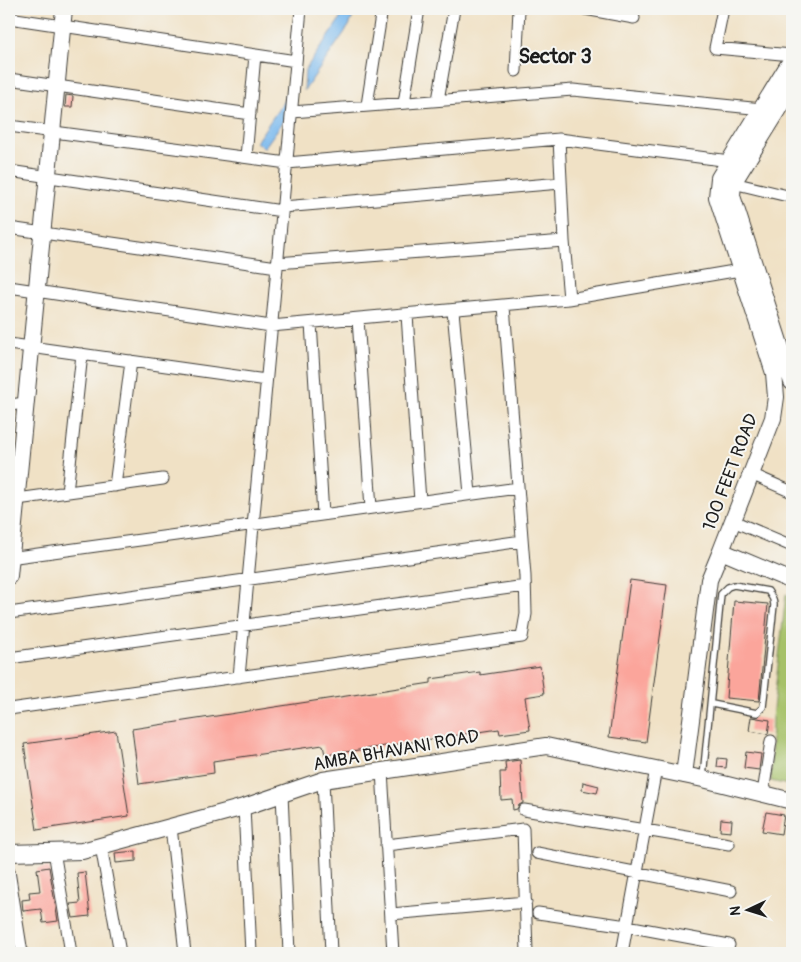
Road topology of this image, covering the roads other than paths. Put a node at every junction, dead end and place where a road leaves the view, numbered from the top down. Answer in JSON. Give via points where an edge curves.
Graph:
{"nodes":[{"id":1,"x":64,"y":9,"type":"edge"},
{"id":2,"x":301,"y":9,"type":"edge"},
{"id":3,"x":382,"y":9,"type":"edge"},
{"id":4,"x":419,"y":9,"type":"edge"},
{"id":5,"x":454,"y":9,"type":"edge"},
{"id":6,"x":519,"y":9,"type":"edge"},
{"id":7,"x":584,"y":9,"type":"edge"},
{"id":8,"x":723,"y":9,"type":"edge"},
{"id":9,"x":9,"y":18,"type":"edge"},
{"id":10,"x":634,"y":18,"type":"dead end"},
{"id":11,"x":62,"y":26,"type":"junction"},
{"id":12,"x":255,"y":55,"type":"junction"},
{"id":13,"x":792,"y":56,"type":"edge"},
{"id":14,"x":792,"y":60,"type":"edge"},
{"id":15,"x":296,"y":62,"type":"junction"},
{"id":16,"x":516,"y":71,"type":"dead end"},
{"id":17,"x":9,"y":80,"type":"edge"},
{"id":18,"x":56,"y":86,"type":"junction"},
{"id":19,"x":792,"y":88,"type":"edge"},
{"id":20,"x":438,"y":100,"type":"junction"},
{"id":21,"x":404,"y":103,"type":"junction"},
{"id":22,"x":367,"y":106,"type":"junction"},
{"id":23,"x":762,"y":109,"type":"junction"},
{"id":24,"x":292,"y":112,"type":"junction"},
{"id":25,"x":250,"y":114,"type":"junction"},
{"id":26,"x":9,"y":126,"type":"edge"},
{"id":27,"x":52,"y":132,"type":"junction"},
{"id":28,"x":558,"y":139,"type":"junction"},
{"id":29,"x":246,"y":157,"type":"junction"},
{"id":30,"x":730,"y":161,"type":"junction"},
{"id":31,"x":287,"y":163,"type":"junction"},
{"id":32,"x":9,"y":171,"type":"edge"},
{"id":33,"x":48,"y":177,"type":"junction"},
{"id":34,"x":561,"y":183,"type":"junction"},
{"id":35,"x":733,"y":183,"type":"junction"},
{"id":36,"x":792,"y":197,"type":"edge"},
{"id":37,"x":282,"y":209,"type":"junction"},
{"id":38,"x":9,"y":228,"type":"edge"},
{"id":39,"x":42,"y":233,"type":"junction"},
{"id":40,"x":564,"y":240,"type":"junction"},
{"id":41,"x":277,"y":265,"type":"junction"},
{"id":42,"x":740,"y":270,"type":"junction"},
{"id":43,"x":9,"y":287,"type":"edge"},
{"id":44,"x":36,"y":291,"type":"junction"},
{"id":45,"x":568,"y":300,"type":"junction"},
{"id":46,"x":504,"y":306,"type":"junction"},
{"id":47,"x":453,"y":310,"type":"junction"},
{"id":48,"x":407,"y":315,"type":"junction"},
{"id":49,"x":358,"y":319,"type":"junction"},
{"id":50,"x":312,"y":322,"type":"junction"},
{"id":51,"x":272,"y":326,"type":"junction"},
{"id":52,"x":9,"y":344,"type":"edge"},
{"id":53,"x":31,"y":347,"type":"junction"},
{"id":54,"x":82,"y":354,"type":"junction"},
{"id":55,"x":131,"y":361,"type":"junction"},
{"id":56,"x":266,"y":380,"type":"junction"},
{"id":57,"x":792,"y":382,"type":"edge"},
{"id":58,"x":26,"y":403,"type":"junction"},
{"id":59,"x":9,"y":405,"type":"edge"},
{"id":60,"x":15,"y":451,"type":"edge"},
{"id":61,"x":751,"y":474,"type":"junction"},
{"id":62,"x":163,"y":479,"type":"dead end"},
{"id":63,"x":115,"y":486,"type":"junction"},
{"id":64,"x":518,"y":488,"type":"junction"},
{"id":65,"x":67,"y":492,"type":"junction"},
{"id":66,"x":792,"y":492,"type":"edge"},
{"id":67,"x":470,"y":494,"type":"junction"},
{"id":68,"x":13,"y":500,"type":"edge"},
{"id":69,"x":420,"y":501,"type":"junction"},
{"id":70,"x":371,"y":508,"type":"junction"},
{"id":71,"x":323,"y":514,"type":"junction"},
{"id":72,"x":733,"y":521,"type":"junction"},
{"id":73,"x":253,"y":524,"type":"junction"},
{"id":74,"x":522,"y":541,"type":"junction"},
{"id":75,"x":792,"y":546,"type":"edge"},
{"id":76,"x":721,"y":551,"type":"junction"},
{"id":77,"x":10,"y":558,"type":"edge"},
{"id":78,"x":9,"y":576,"type":"edge"},
{"id":79,"x":248,"y":579,"type":"junction"},
{"id":80,"x":792,"y":581,"type":"edge"},
{"id":81,"x":525,"y":586,"type":"junction"},
{"id":82,"x":9,"y":613,"type":"edge"},
{"id":83,"x":243,"y":625,"type":"junction"},
{"id":84,"x":9,"y":658,"type":"edge"},
{"id":85,"x":239,"y":677,"type":"junction"},
{"id":86,"x":712,"y":704,"type":"junction"},
{"id":87,"x":9,"y":709,"type":"edge"},
{"id":88,"x":771,"y":741,"type":"dead end"},
{"id":89,"x":656,"y":769,"type":"junction"},
{"id":90,"x":382,"y":771,"type":"junction"},
{"id":91,"x":684,"y":775,"type":"junction"},
{"id":92,"x":703,"y":779,"type":"junction"},
{"id":93,"x":323,"y":780,"type":"junction"},
{"id":94,"x":763,"y":793,"type":"junction"},
{"id":95,"x":282,"y":794,"type":"junction"},
{"id":96,"x":792,"y":801,"type":"edge"},
{"id":97,"x":244,"y":806,"type":"junction"},
{"id":98,"x":524,"y":810,"type":"dead end"},
{"id":99,"x":171,"y":827,"type":"junction"},
{"id":100,"x":645,"y":831,"type":"junction"},
{"id":101,"x":728,"y":844,"type":"dead end"},
{"id":102,"x":386,"y":845,"type":"junction"},
{"id":103,"x":101,"y":846,"type":"junction"},
{"id":104,"x":54,"y":852,"type":"junction"},
{"id":105,"x":9,"y":853,"type":"edge"},
{"id":106,"x":537,"y":854,"type":"dead end"},
{"id":107,"x":9,"y":871,"type":"edge"},
{"id":108,"x":636,"y":872,"type":"junction"},
{"id":109,"x":730,"y":891,"type":"dead end"},
{"id":110,"x":526,"y":902,"type":"junction"},
{"id":111,"x":538,"y":913,"type":"dead end"},
{"id":112,"x":391,"y":914,"type":"junction"},
{"id":113,"x":627,"y":926,"type":"junction"},
{"id":114,"x":729,"y":945,"type":"dead end"},
{"id":115,"x":22,"y":953,"type":"edge"},
{"id":116,"x":71,"y":953,"type":"edge"},
{"id":117,"x":120,"y":953,"type":"edge"},
{"id":118,"x":185,"y":953,"type":"edge"},
{"id":119,"x":251,"y":953,"type":"edge"},
{"id":120,"x":289,"y":953,"type":"edge"},
{"id":121,"x":331,"y":953,"type":"edge"},
{"id":122,"x":394,"y":953,"type":"edge"},
{"id":123,"x":528,"y":953,"type":"edge"},
{"id":124,"x":622,"y":953,"type":"edge"}],
"edges":[{"from":1,"to":11,"type":"street"},
{"from":2,"to":15,"type":"street"},
{"from":3,"to":22,"type":"street"},
{"from":4,"to":21,"type":"street"},
{"from":5,"to":20,"type":"street"},
{"from":6,"to":16,"type":"street"},
{"from":7,"to":10,"type":"street"},
{"from":8,"to":13,"type":"street","via":[[715,48]]},
{"from":9,"to":11,"type":"street"},
{"from":11,"to":12,"type":"street"},
{"from":11,"to":18,"type":"street"},
{"from":12,"to":15,"type":"street"},
{"from":12,"to":25,"type":"street"},
{"from":14,"to":23,"type":"street","name":"100 FEET ROAD"},
{"from":15,"to":24,"type":"street"},
{"from":17,"to":18,"type":"street"},
{"from":18,"to":25,"type":"street"},
{"from":18,"to":27,"type":"street"},
{"from":19,"to":35,"type":"street"},
{"from":20,"to":21,"type":"street"},
{"from":20,"to":23,"type":"street","via":[[572,90]]},
{"from":21,"to":22,"type":"street"},
{"from":22,"to":24,"type":"street"},
{"from":23,"to":30,"type":"street","name":"100 FEET ROAD"},
{"from":24,"to":31,"type":"street"},
{"from":25,"to":29,"type":"street"},
{"from":26,"to":27,"type":"street"},
{"from":27,"to":29,"type":"street"},
{"from":27,"to":33,"type":"street"},
{"from":28,"to":30,"type":"street"},
{"from":28,"to":31,"type":"street"},
{"from":28,"to":34,"type":"street"},
{"from":29,"to":31,"type":"street"},
{"from":30,"to":42,"type":"street","name":"100 FEET ROAD","via":[[719,178],[716,197]]},
{"from":31,"to":37,"type":"street"},
{"from":32,"to":33,"type":"street"},
{"from":33,"to":37,"type":"street"},
{"from":33,"to":39,"type":"street"},
{"from":34,"to":37,"type":"street"},
{"from":34,"to":40,"type":"street"},
{"from":35,"to":36,"type":"street"},
{"from":35,"to":57,"type":"street","via":[[732,196]]},
{"from":37,"to":41,"type":"street"},
{"from":38,"to":39,"type":"street"},
{"from":39,"to":41,"type":"street"},
{"from":39,"to":44,"type":"street"},
{"from":40,"to":41,"type":"street"},
{"from":40,"to":45,"type":"street"},
{"from":41,"to":51,"type":"street"},
{"from":42,"to":45,"type":"street"},
{"from":42,"to":61,"type":"street","name":"100 FEET ROAD","via":[[776,385],[773,418]]},
{"from":43,"to":44,"type":"street"},
{"from":44,"to":51,"type":"street"},
{"from":44,"to":53,"type":"street"},
{"from":45,"to":46,"type":"street"},
{"from":46,"to":47,"type":"street"},
{"from":46,"to":64,"type":"street"},
{"from":47,"to":48,"type":"street"},
{"from":47,"to":67,"type":"street"},
{"from":48,"to":49,"type":"street"},
{"from":48,"to":69,"type":"street"},
{"from":49,"to":50,"type":"street"},
{"from":49,"to":70,"type":"street"},
{"from":50,"to":51,"type":"street"},
{"from":50,"to":71,"type":"street"},
{"from":51,"to":56,"type":"street"},
{"from":52,"to":53,"type":"street"},
{"from":53,"to":54,"type":"street"},
{"from":53,"to":58,"type":"street"},
{"from":54,"to":55,"type":"street"},
{"from":54,"to":65,"type":"street"},
{"from":55,"to":56,"type":"street"},
{"from":55,"to":63,"type":"street"},
{"from":56,"to":73,"type":"street"},
{"from":58,"to":59,"type":"street"},
{"from":58,"to":60,"type":"street"},
{"from":60,"to":68,"type":"street"},
{"from":61,"to":66,"type":"street"},
{"from":61,"to":72,"type":"street","name":"100 FEET ROAD"},
{"from":62,"to":63,"type":"street"},
{"from":63,"to":65,"type":"street"},
{"from":64,"to":67,"type":"street"},
{"from":64,"to":74,"type":"street"},
{"from":65,"to":68,"type":"street"},
{"from":67,"to":69,"type":"street"},
{"from":68,"to":77,"type":"street"},
{"from":69,"to":70,"type":"street"},
{"from":70,"to":71,"type":"street"},
{"from":71,"to":73,"type":"street"},
{"from":72,"to":75,"type":"street"},
{"from":72,"to":76,"type":"street","name":"100 FEET ROAD"},
{"from":73,"to":77,"type":"street"},
{"from":73,"to":79,"type":"street"},
{"from":74,"to":79,"type":"street"},
{"from":74,"to":81,"type":"street"},
{"from":76,"to":80,"type":"street","name":"100 FEET ROAD"},
{"from":76,"to":91,"type":"street","via":[[709,580]]},
{"from":77,"to":78,"type":"street"},
{"from":79,"to":82,"type":"street"},
{"from":79,"to":83,"type":"street"},
{"from":81,"to":83,"type":"street"},
{"from":81,"to":85,"type":"street","via":[[526,614],[522,637]]},
{"from":83,"to":84,"type":"street"},
{"from":83,"to":85,"type":"street"},
{"from":85,"to":87,"type":"street"},
{"from":86,"to":86,"type":"lane","via":[[721,594],[728,586],[734,585],[768,591],[774,605],[763,707],[757,713]]},
{"from":86,"to":92,"type":"lane"},
{"from":88,"to":94,"type":"street"},
{"from":89,"to":90,"type":"street","name":"AMBA BHAVANI ROAD","via":[[546,746]]},
{"from":89,"to":91,"type":"street","name":"AMBA BHAVANI ROAD"},
{"from":89,"to":100,"type":"street"},
{"from":90,"to":93,"type":"street","name":"AMBA BHAVANI ROAD"},
{"from":90,"to":102,"type":"street"},
{"from":91,"to":92,"type":"street","name":"AMBA BHAVANI ROAD"},
{"from":92,"to":94,"type":"street","name":"AMBA BHAVANI ROAD"},
{"from":93,"to":95,"type":"street","name":"AMBA BHAVANI ROAD"},
{"from":93,"to":121,"type":"street"},
{"from":94,"to":96,"type":"street","name":"AMBA BHAVANI ROAD"},
{"from":95,"to":97,"type":"street","name":"AMBA BHAVANI ROAD"},
{"from":95,"to":120,"type":"street"},
{"from":97,"to":99,"type":"street","name":"AMBA BHAVANI ROAD"},
{"from":97,"to":119,"type":"street"},
{"from":98,"to":100,"type":"street"},
{"from":99,"to":103,"type":"street","name":"AMBA BHAVANI ROAD"},
{"from":99,"to":118,"type":"street"},
{"from":100,"to":101,"type":"street"},
{"from":100,"to":108,"type":"street"},
{"from":102,"to":110,"type":"street","via":[[524,829]]},
{"from":102,"to":112,"type":"street"},
{"from":103,"to":104,"type":"street","name":"AMBA BHAVANI ROAD","via":[[82,851]]},
{"from":103,"to":117,"type":"street"},
{"from":104,"to":105,"type":"street","name":"AMBA BHAVANI ROAD"},
{"from":104,"to":116,"type":"street"},
{"from":106,"to":108,"type":"street"},
{"from":107,"to":115,"type":"street"},
{"from":108,"to":109,"type":"street"},
{"from":108,"to":113,"type":"street"},
{"from":110,"to":112,"type":"street"},
{"from":110,"to":123,"type":"street"},
{"from":111,"to":113,"type":"street"},
{"from":112,"to":122,"type":"street"},
{"from":113,"to":114,"type":"street"},
{"from":113,"to":124,"type":"street"}]}
